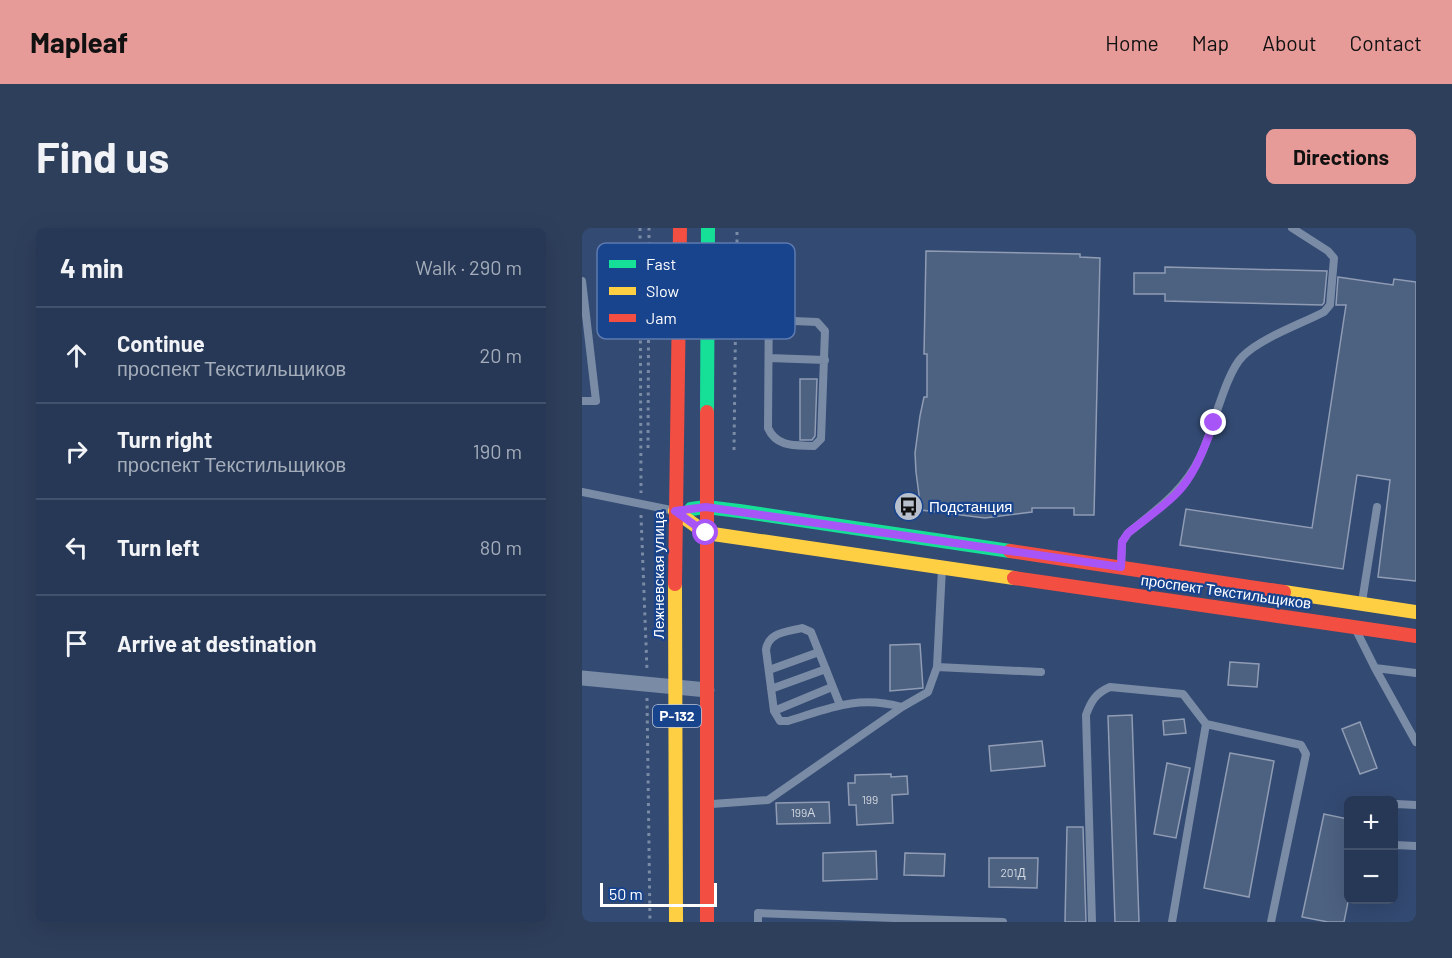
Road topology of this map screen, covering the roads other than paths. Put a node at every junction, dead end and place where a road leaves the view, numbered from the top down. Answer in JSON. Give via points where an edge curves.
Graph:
{"nodes":[{"id":1,"x":680,"y":228,"type":"edge"},
{"id":2,"x":1292,"y":228,"type":"edge"},
{"id":3,"x":680,"y":243,"type":"edge"},
{"id":4,"x":582,"y":281,"type":"edge"},
{"id":5,"x":583,"y":303,"type":"edge"},
{"id":6,"x":795,"y":321,"type":"edge"},
{"id":7,"x":585,"y":331,"type":"edge"},
{"id":8,"x":678,"y":339,"type":"edge"},
{"id":9,"x":707,"y":339,"type":"edge"},
{"id":10,"x":770,"y":339,"type":"edge"},
{"id":11,"x":769,"y":358,"type":"junction"},
{"id":12,"x":825,"y":360,"type":"junction"},
{"id":13,"x":582,"y":367,"type":"edge"},
{"id":14,"x":592,"y":367,"type":"junction"},
{"id":15,"x":582,"y":401,"type":"edge"},
{"id":16,"x":582,"y":492,"type":"edge"},
{"id":17,"x":706,"y":507,"type":"junction"},
{"id":18,"x":1377,"y":507,"type":"dead end"},
{"id":19,"x":675,"y":511,"type":"junction"},
{"id":20,"x":706,"y":533,"type":"junction"},
{"id":21,"x":942,"y":567,"type":"junction"},
{"id":22,"x":1121,"y":567,"type":"junction"},
{"id":23,"x":1362,"y":604,"type":"junction"},
{"id":24,"x":1416,"y":612,"type":"edge"},
{"id":25,"x":1355,"y":627,"type":"junction"},
{"id":26,"x":1416,"y":636,"type":"edge"},
{"id":27,"x":819,"y":652,"type":"junction"},
{"id":28,"x":938,"y":667,"type":"junction"},
{"id":29,"x":1375,"y":668,"type":"junction"},
{"id":30,"x":826,"y":669,"type":"junction"},
{"id":31,"x":769,"y":670,"type":"junction"},
{"id":32,"x":1041,"y":672,"type":"dead end"},
{"id":33,"x":1416,"y":673,"type":"edge"},
{"id":34,"x":582,"y":678,"type":"edge"},
{"id":35,"x":832,"y":687,"type":"junction"},
{"id":36,"x":677,"y":689,"type":"junction"},
{"id":37,"x":771,"y":689,"type":"junction"},
{"id":38,"x":707,"y":690,"type":"junction"},
{"id":39,"x":840,"y":705,"type":"junction"},
{"id":40,"x":902,"y":707,"type":"junction"},
{"id":41,"x":774,"y":711,"type":"junction"},
{"id":42,"x":1206,"y":724,"type":"junction"},
{"id":43,"x":1416,"y":742,"type":"edge"},
{"id":44,"x":1398,"y":804,"type":"edge"},
{"id":45,"x":708,"y":805,"type":"junction"},
{"id":46,"x":1416,"y":805,"type":"edge"},
{"id":47,"x":1398,"y":845,"type":"edge"},
{"id":48,"x":1416,"y":846,"type":"edge"},
{"id":49,"x":803,"y":918,"type":"edge"},
{"id":50,"x":878,"y":920,"type":"edge"},
{"id":51,"x":951,"y":921,"type":"edge"},
{"id":52,"x":676,"y":922,"type":"edge"},
{"id":53,"x":707,"y":922,"type":"edge"},
{"id":54,"x":758,"y":922,"type":"edge"},
{"id":55,"x":1003,"y":922,"type":"edge"},
{"id":56,"x":1092,"y":922,"type":"edge"},
{"id":57,"x":1172,"y":922,"type":"edge"},
{"id":58,"x":1271,"y":922,"type":"edge"}],
"edges":[{"from":1,"to":3,"type":"main road","name":"Лежневская улица","number":"Р-132"},
{"from":2,"to":22,"type":"lane","via":[[1334,258],[1330,305],[1324,312],[1254,347],[1234,366],[1187,481],[1128,533],[1122,542]]},
{"from":4,"to":5,"type":"lane"},
{"from":5,"to":7,"type":"lane"},
{"from":6,"to":12,"type":"lane","via":[[817,322],[825,331]]},
{"from":7,"to":14,"type":"lane"},
{"from":8,"to":19,"type":"main road","name":"Лежневская улица","number":"Р-132"},
{"from":9,"to":17,"type":"main road","number":"Р-132"},
{"from":10,"to":11,"type":"lane"},
{"from":11,"to":12,"type":"lane"},
{"from":11,"to":12,"type":"lane","via":[[766,421],[771,435],[783,444],[814,446],[821,439]]},
{"from":13,"to":14,"type":"lane"},
{"from":14,"to":15,"type":"lane","via":[[596,401]]},
{"from":16,"to":19,"type":"lane"},
{"from":17,"to":19,"type":"main road","name":"проспект Текстильщиков"},
{"from":17,"to":20,"type":"main road","number":"Р-132"},
{"from":17,"to":22,"type":"main road","name":"проспект Текстильщиков"},
{"from":18,"to":23,"type":"lane"},
{"from":19,"to":20,"type":"main road","name":"проспект Текстильщиков"},
{"from":19,"to":36,"type":"main road","name":"Лежневская улица","number":"Р-132"},
{"from":20,"to":21,"type":"main road","name":"проспект Текстильщиков"},
{"from":20,"to":38,"type":"main road","number":"Р-132"},
{"from":21,"to":25,"type":"main road","name":"проспект Текстильщиков"},
{"from":21,"to":28,"type":"lane"},
{"from":22,"to":23,"type":"main road","name":"проспект Текстильщиков"},
{"from":23,"to":24,"type":"main road","name":"проспект Текстильщиков"},
{"from":25,"to":26,"type":"main road","name":"проспект Текстильщиков"},
{"from":25,"to":29,"type":"lane"},
{"from":27,"to":30,"type":"lane"},
{"from":27,"to":31,"type":"lane"},
{"from":27,"to":31,"type":"lane","via":[[811,632],[802,627],[773,635],[767,643]]},
{"from":28,"to":32,"type":"lane"},
{"from":28,"to":40,"type":"lane","via":[[928,692]]},
{"from":29,"to":33,"type":"lane"},
{"from":29,"to":43,"type":"lane"},
{"from":30,"to":35,"type":"lane"},
{"from":30,"to":37,"type":"lane"},
{"from":31,"to":37,"type":"lane"},
{"from":34,"to":36,"type":"street"},
{"from":35,"to":39,"type":"lane"},
{"from":35,"to":41,"type":"lane"},
{"from":36,"to":38,"type":"street"},
{"from":36,"to":52,"type":"main road","name":"Лежневская улица","number":"Р-132"},
{"from":37,"to":41,"type":"lane"},
{"from":38,"to":45,"type":"main road","number":"Р-132"},
{"from":39,"to":40,"type":"lane","via":[[861,701]]},
{"from":39,"to":41,"type":"lane","via":[[788,721],[780,721]]},
{"from":40,"to":45,"type":"lane","via":[[768,800]]},
{"from":42,"to":56,"type":"lane","via":[[1183,694],[1110,687],[1099,691],[1090,703],[1086,715]]},
{"from":42,"to":57,"type":"lane"},
{"from":42,"to":58,"type":"lane","via":[[1300,744],[1306,754]]},
{"from":44,"to":46,"type":"lane"},
{"from":45,"to":53,"type":"main road","number":"Р-132"},
{"from":47,"to":48,"type":"lane"},
{"from":49,"to":50,"type":"lane"},
{"from":49,"to":54,"type":"lane","via":[[758,913]]},
{"from":50,"to":51,"type":"lane"},
{"from":51,"to":55,"type":"lane"}]}
